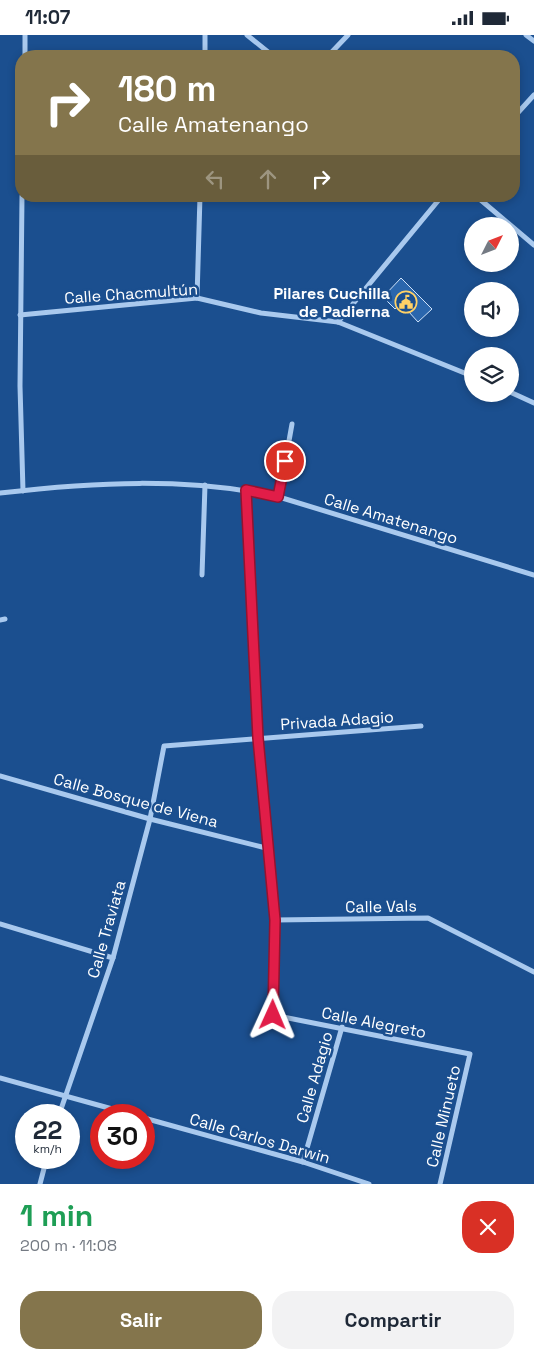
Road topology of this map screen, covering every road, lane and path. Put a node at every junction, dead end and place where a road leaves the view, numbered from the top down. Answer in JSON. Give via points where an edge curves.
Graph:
{"nodes":[{"id":1,"x":25,"y":35,"type":"edge"},
{"id":2,"x":205,"y":35,"type":"edge"},
{"id":3,"x":247,"y":35,"type":"edge"},
{"id":4,"x":348,"y":35,"type":"edge"},
{"id":5,"x":526,"y":35,"type":"edge"},
{"id":6,"x":534,"y":41,"type":"edge"},
{"id":7,"x":25,"y":50,"type":"edge"},
{"id":8,"x":205,"y":50,"type":"edge"},
{"id":9,"x":266,"y":50,"type":"edge"},
{"id":10,"x":334,"y":50,"type":"edge"},
{"id":11,"x":534,"y":95,"type":"edge"},
{"id":12,"x":520,"y":110,"type":"edge"},
{"id":13,"x":22,"y":202,"type":"edge"},
{"id":14,"x":200,"y":202,"type":"edge"},
{"id":15,"x":437,"y":202,"type":"edge"},
{"id":16,"x":483,"y":202,"type":"edge"},
{"id":17,"x":534,"y":245,"type":"edge"},
{"id":18,"x":197,"y":298,"type":"junction"},
{"id":19,"x":20,"y":315,"type":"junction"},
{"id":20,"x":338,"y":322,"type":"junction"},
{"id":21,"x":464,"y":373,"type":"edge"},
{"id":22,"x":519,"y":397,"type":"edge"},
{"id":23,"x":534,"y":403,"type":"edge"},
{"id":24,"x":292,"y":425,"type":"dead end"},
{"id":25,"x":205,"y":485,"type":"junction"},
{"id":26,"x":246,"y":490,"type":"junction"},
{"id":27,"x":23,"y":491,"type":"junction"},
{"id":28,"x":0,"y":493,"type":"edge"},
{"id":29,"x":278,"y":497,"type":"junction"},
{"id":30,"x":202,"y":575,"type":"dead end"},
{"id":31,"x":534,"y":575,"type":"edge"},
{"id":32,"x":421,"y":726,"type":"dead end"},
{"id":33,"x":258,"y":738,"type":"junction"},
{"id":34,"x":164,"y":746,"type":"joint"},
{"id":35,"x":0,"y":776,"type":"edge"},
{"id":36,"x":150,"y":819,"type":"junction"},
{"id":37,"x":266,"y":848,"type":"junction"},
{"id":38,"x":275,"y":920,"type":"junction"},
{"id":39,"x":0,"y":925,"type":"edge"},
{"id":40,"x":113,"y":958,"type":"junction"},
{"id":41,"x":534,"y":972,"type":"edge"},
{"id":42,"x":342,"y":1027,"type":"junction"},
{"id":43,"x":470,"y":1054,"type":"joint"},
{"id":44,"x":0,"y":1078,"type":"edge"},
{"id":45,"x":65,"y":1095,"type":"junction"},
{"id":46,"x":62,"y":1104,"type":"edge"},
{"id":47,"x":96,"y":1104,"type":"edge"},
{"id":48,"x":155,"y":1121,"type":"edge"},
{"id":49,"x":302,"y":1162,"type":"junction"},
{"id":50,"x":44,"y":1169,"type":"edge"},
{"id":51,"x":40,"y":1184,"type":"edge"},
{"id":52,"x":369,"y":1184,"type":"edge"},
{"id":53,"x":440,"y":1184,"type":"edge"}],
"edges":[{"from":1,"to":7,"type":"street"},
{"from":2,"to":8,"type":"street"},
{"from":3,"to":9,"type":"street"},
{"from":4,"to":10,"type":"street"},
{"from":5,"to":6,"type":"street"},
{"from":11,"to":12,"type":"street"},
{"from":13,"to":19,"type":"street"},
{"from":14,"to":18,"type":"street"},
{"from":15,"to":20,"type":"street"},
{"from":16,"to":17,"type":"street"},
{"from":18,"to":19,"type":"street","name":"Calle Chacmultún"},
{"from":18,"to":20,"type":"street","name":"Calle Chacmultún","via":[[261,313]]},
{"from":19,"to":27,"type":"street"},
{"from":20,"to":21,"type":"street","name":"Calle Chacmultún"},
{"from":22,"to":23,"type":"street"},
{"from":24,"to":29,"type":"street"},
{"from":25,"to":26,"type":"street","name":"Calle Amatenango"},
{"from":25,"to":27,"type":"street","name":"Calle Amatenango","via":[[138,483]]},
{"from":25,"to":30,"type":"street"},
{"from":26,"to":29,"type":"street","name":"Calle Amatenango"},
{"from":26,"to":33,"type":"street"},
{"from":27,"to":28,"type":"street","name":"Calle Amatenango"},
{"from":29,"to":31,"type":"street","name":"Calle Amatenango"},
{"from":32,"to":33,"type":"street","name":"Privada Adagio"},
{"from":33,"to":34,"type":"street","name":"Privada Adagio"},
{"from":33,"to":37,"type":"street"},
{"from":34,"to":36,"type":"street","name":"Calle Traviata"},
{"from":35,"to":36,"type":"street","name":"Calle Bosque de Viena"},
{"from":36,"to":37,"type":"street","name":"Calle Bosque de Viena"},
{"from":36,"to":40,"type":"street","name":"Calle Traviata"},
{"from":37,"to":38,"type":"street"},
{"from":38,"to":41,"type":"street","name":"Calle Vals","via":[[428,918]]},
{"from":38,"to":42,"type":"street","name":"Calle Alegreto","via":[[273,1015]]},
{"from":39,"to":40,"type":"street"},
{"from":40,"to":45,"type":"street","name":"Calle Traviata"},
{"from":42,"to":43,"type":"street","name":"Calle Alegreto"},
{"from":42,"to":49,"type":"street","name":"Calle Adagio"},
{"from":43,"to":53,"type":"street","name":"Calle Minueto"},
{"from":44,"to":45,"type":"street"},
{"from":45,"to":46,"type":"street","name":"Calle Traviata"},
{"from":45,"to":47,"type":"street"},
{"from":48,"to":49,"type":"street","name":"Calle Carlos Darwin"},
{"from":49,"to":52,"type":"street","name":"Calle Carlos Darwin"},
{"from":50,"to":51,"type":"street"}]}
